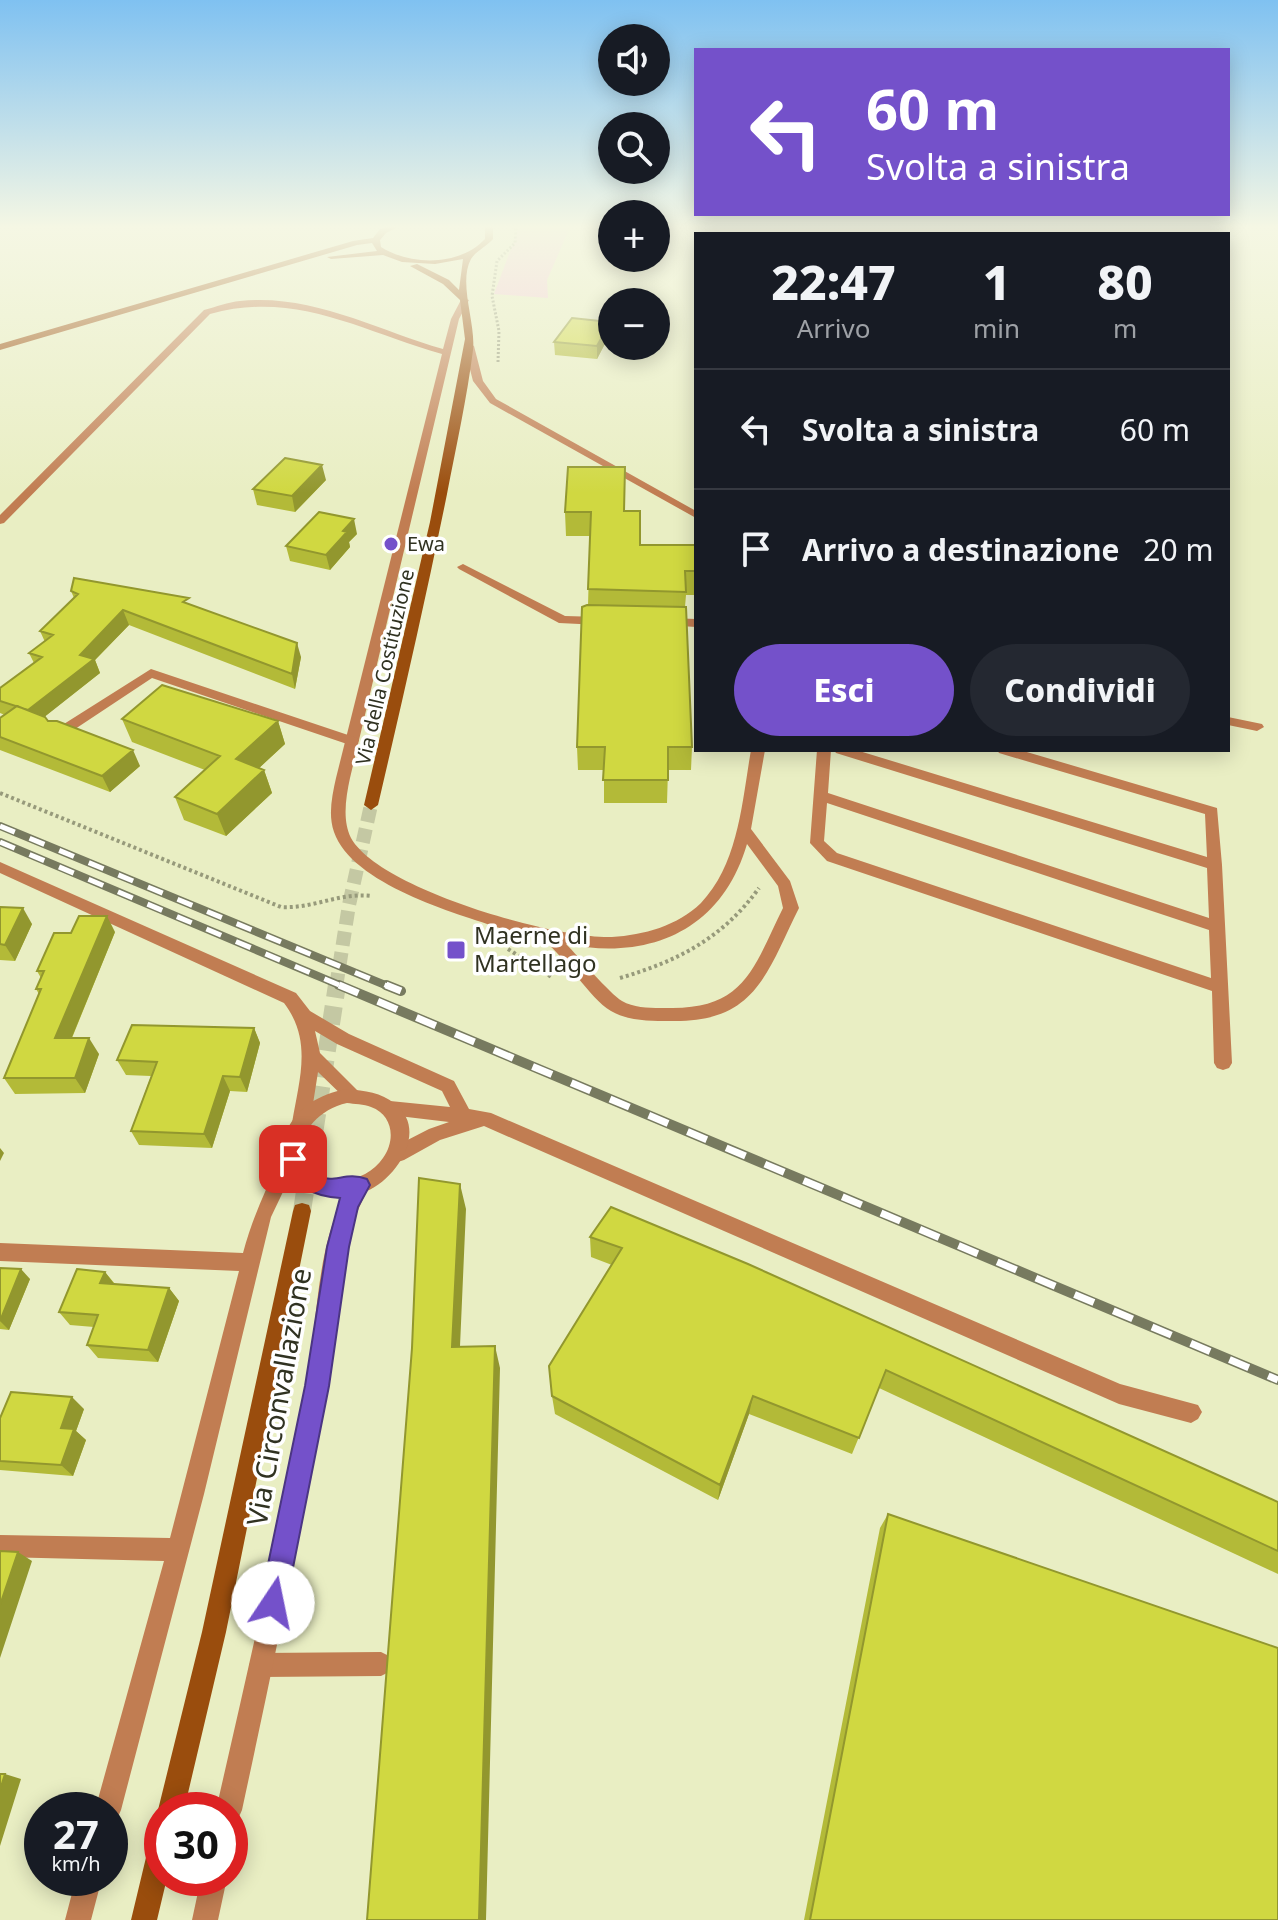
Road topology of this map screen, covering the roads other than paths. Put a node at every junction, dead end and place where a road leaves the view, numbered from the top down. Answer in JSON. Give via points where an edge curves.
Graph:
{"nodes":[{"id":1,"x":111,"y":315,"type":"edge"},
{"id":2,"x":204,"y":315,"type":"edge"},
{"id":3,"x":333,"y":315,"type":"edge"},
{"id":4,"x":457,"y":315,"type":"edge"},
{"id":5,"x":466,"y":315,"type":"edge"},
{"id":6,"x":469,"y":346,"type":"junction"},
{"id":7,"x":0,"y":347,"type":"edge"},
{"id":8,"x":447,"y":353,"type":"junction"},
{"id":9,"x":694,"y":514,"type":"edge"},
{"id":10,"x":0,"y":521,"type":"edge"},
{"id":11,"x":463,"y":567,"type":"dead end"},
{"id":12,"x":607,"y":621,"type":"edge"},
{"id":13,"x":652,"y":622,"type":"edge"},
{"id":14,"x":694,"y":623,"type":"edge"},
{"id":15,"x":1230,"y":721,"type":"edge"},
{"id":16,"x":1257,"y":727,"type":"dead end"},
{"id":17,"x":61,"y":732,"type":"edge"},
{"id":18,"x":352,"y":741,"type":"junction"},
{"id":19,"x":758,"y":752,"type":"edge"},
{"id":20,"x":824,"y":752,"type":"edge"},
{"id":21,"x":848,"y":752,"type":"edge"},
{"id":22,"x":1011,"y":752,"type":"edge"},
{"id":23,"x":821,"y":796,"type":"junction"},
{"id":24,"x":371,"y":805,"type":"tunnel mouth"},
{"id":25,"x":743,"y":828,"type":"junction"},
{"id":26,"x":1215,"y":865,"type":"junction"},
{"id":27,"x":0,"y":867,"type":"edge"},
{"id":28,"x":1217,"y":927,"type":"junction"},
{"id":29,"x":550,"y":938,"type":"junction"},
{"id":30,"x":1220,"y":987,"type":"junction"},
{"id":31,"x":304,"y":1016,"type":"junction"},
{"id":32,"x":312,"y":1056,"type":"junction"},
{"id":33,"x":1223,"y":1063,"type":"dead end"},
{"id":34,"x":354,"y":1096,"type":"junction"},
{"id":35,"x":390,"y":1108,"type":"junction"},
{"id":36,"x":463,"y":1115,"type":"junction"},
{"id":37,"x":485,"y":1118,"type":"junction"},
{"id":38,"x":301,"y":1123,"type":"junction"},
{"id":39,"x":292,"y":1153,"type":"junction"},
{"id":40,"x":398,"y":1154,"type":"junction"},
{"id":41,"x":360,"y":1185,"type":"junction"},
{"id":42,"x":302,"y":1211,"type":"tunnel mouth"},
{"id":43,"x":0,"y":1252,"type":"edge"},
{"id":44,"x":250,"y":1262,"type":"junction"},
{"id":45,"x":1191,"y":1412,"type":"dead end"},
{"id":46,"x":0,"y":1546,"type":"edge"},
{"id":47,"x":178,"y":1550,"type":"junction"},
{"id":48,"x":381,"y":1664,"type":"dead end"},
{"id":49,"x":261,"y":1665,"type":"junction"},
{"id":50,"x":113,"y":1792,"type":"edge"},
{"id":51,"x":175,"y":1792,"type":"edge"},
{"id":52,"x":233,"y":1792,"type":"edge"},
{"id":53,"x":84,"y":1896,"type":"edge"},
{"id":54,"x":150,"y":1896,"type":"edge"},
{"id":55,"x":210,"y":1896,"type":"edge"},
{"id":56,"x":78,"y":1920,"type":"edge"},
{"id":57,"x":144,"y":1920,"type":"edge"},
{"id":58,"x":205,"y":1920,"type":"edge"}],
"edges":[{"from":1,"to":7,"type":"main road"},
{"from":2,"to":10,"type":"street"},
{"from":3,"to":8,"type":"street"},
{"from":4,"to":8,"type":"street"},
{"from":5,"to":6,"type":"main road","name":"Via della Costituzione"},
{"from":6,"to":9,"type":"street","via":[[478,381],[493,401]]},
{"from":6,"to":24,"type":"main road","name":"Via della Costituzione","via":[[425,579]]},
{"from":8,"to":18,"type":"street"},
{"from":11,"to":12,"type":"street","via":[[563,620]]},
{"from":13,"to":14,"type":"street"},
{"from":15,"to":16,"type":"street"},
{"from":17,"to":18,"type":"street","via":[[151,673]]},
{"from":18,"to":29,"type":"street","via":[[338,807],[340,827],[368,866],[400,884]]},
{"from":19,"to":25,"type":"street"},
{"from":20,"to":23,"type":"street"},
{"from":21,"to":26,"type":"street"},
{"from":22,"to":26,"type":"street","via":[[1212,811]]},
{"from":23,"to":28,"type":"street"},
{"from":23,"to":30,"type":"street","via":[[817,843],[832,857]]},
{"from":25,"to":29,"type":"street","via":[[727,879],[705,908],[683,925],[626,940]]},
{"from":25,"to":29,"type":"street","via":[[785,885],[791,908],[755,981],[736,1000],[697,1015],[643,1014],[616,1006]]},
{"from":26,"to":28,"type":"street"},
{"from":27,"to":31,"type":"street","via":[[290,998]]},
{"from":28,"to":30,"type":"street"},
{"from":30,"to":33,"type":"street"},
{"from":31,"to":32,"type":"street"},
{"from":31,"to":36,"type":"street","via":[[448,1086]]},
{"from":32,"to":34,"type":"street"},
{"from":32,"to":38,"type":"street"},
{"from":34,"to":35,"type":"street"},
{"from":34,"to":38,"type":"street","via":[[328,1101]]},
{"from":35,"to":36,"type":"street"},
{"from":35,"to":40,"type":"street","via":[[401,1129]]},
{"from":36,"to":37,"type":"street"},
{"from":37,"to":40,"type":"street","via":[[435,1134]]},
{"from":37,"to":45,"type":"street","via":[[1119,1394]]},
{"from":38,"to":39,"type":"street"},
{"from":39,"to":41,"type":"street","via":[[298,1170],[311,1183],[338,1189]]},
{"from":39,"to":44,"type":"street","name":"Via Circonvallazione","via":[[262,1217]]},
{"from":40,"to":41,"type":"street","via":[[380,1174]]},
{"from":41,"to":49,"type":"street","name":"Via Circonvallazione","via":[[348,1204],[338,1247],[317,1386]]},
{"from":42,"to":51,"type":"main road","name":"Via Circonvallazione"},
{"from":43,"to":44,"type":"street","name":"Via Circonvallazione"},
{"from":44,"to":47,"type":"street","name":"Via Circonvallazione"},
{"from":46,"to":47,"type":"street"},
{"from":47,"to":50,"type":"street","name":"Via Circonvallazione"},
{"from":48,"to":49,"type":"street"},
{"from":49,"to":52,"type":"street","name":"Via Circonvallazione"},
{"from":53,"to":56,"type":"street"},
{"from":54,"to":57,"type":"main road"},
{"from":55,"to":58,"type":"street"}]}
